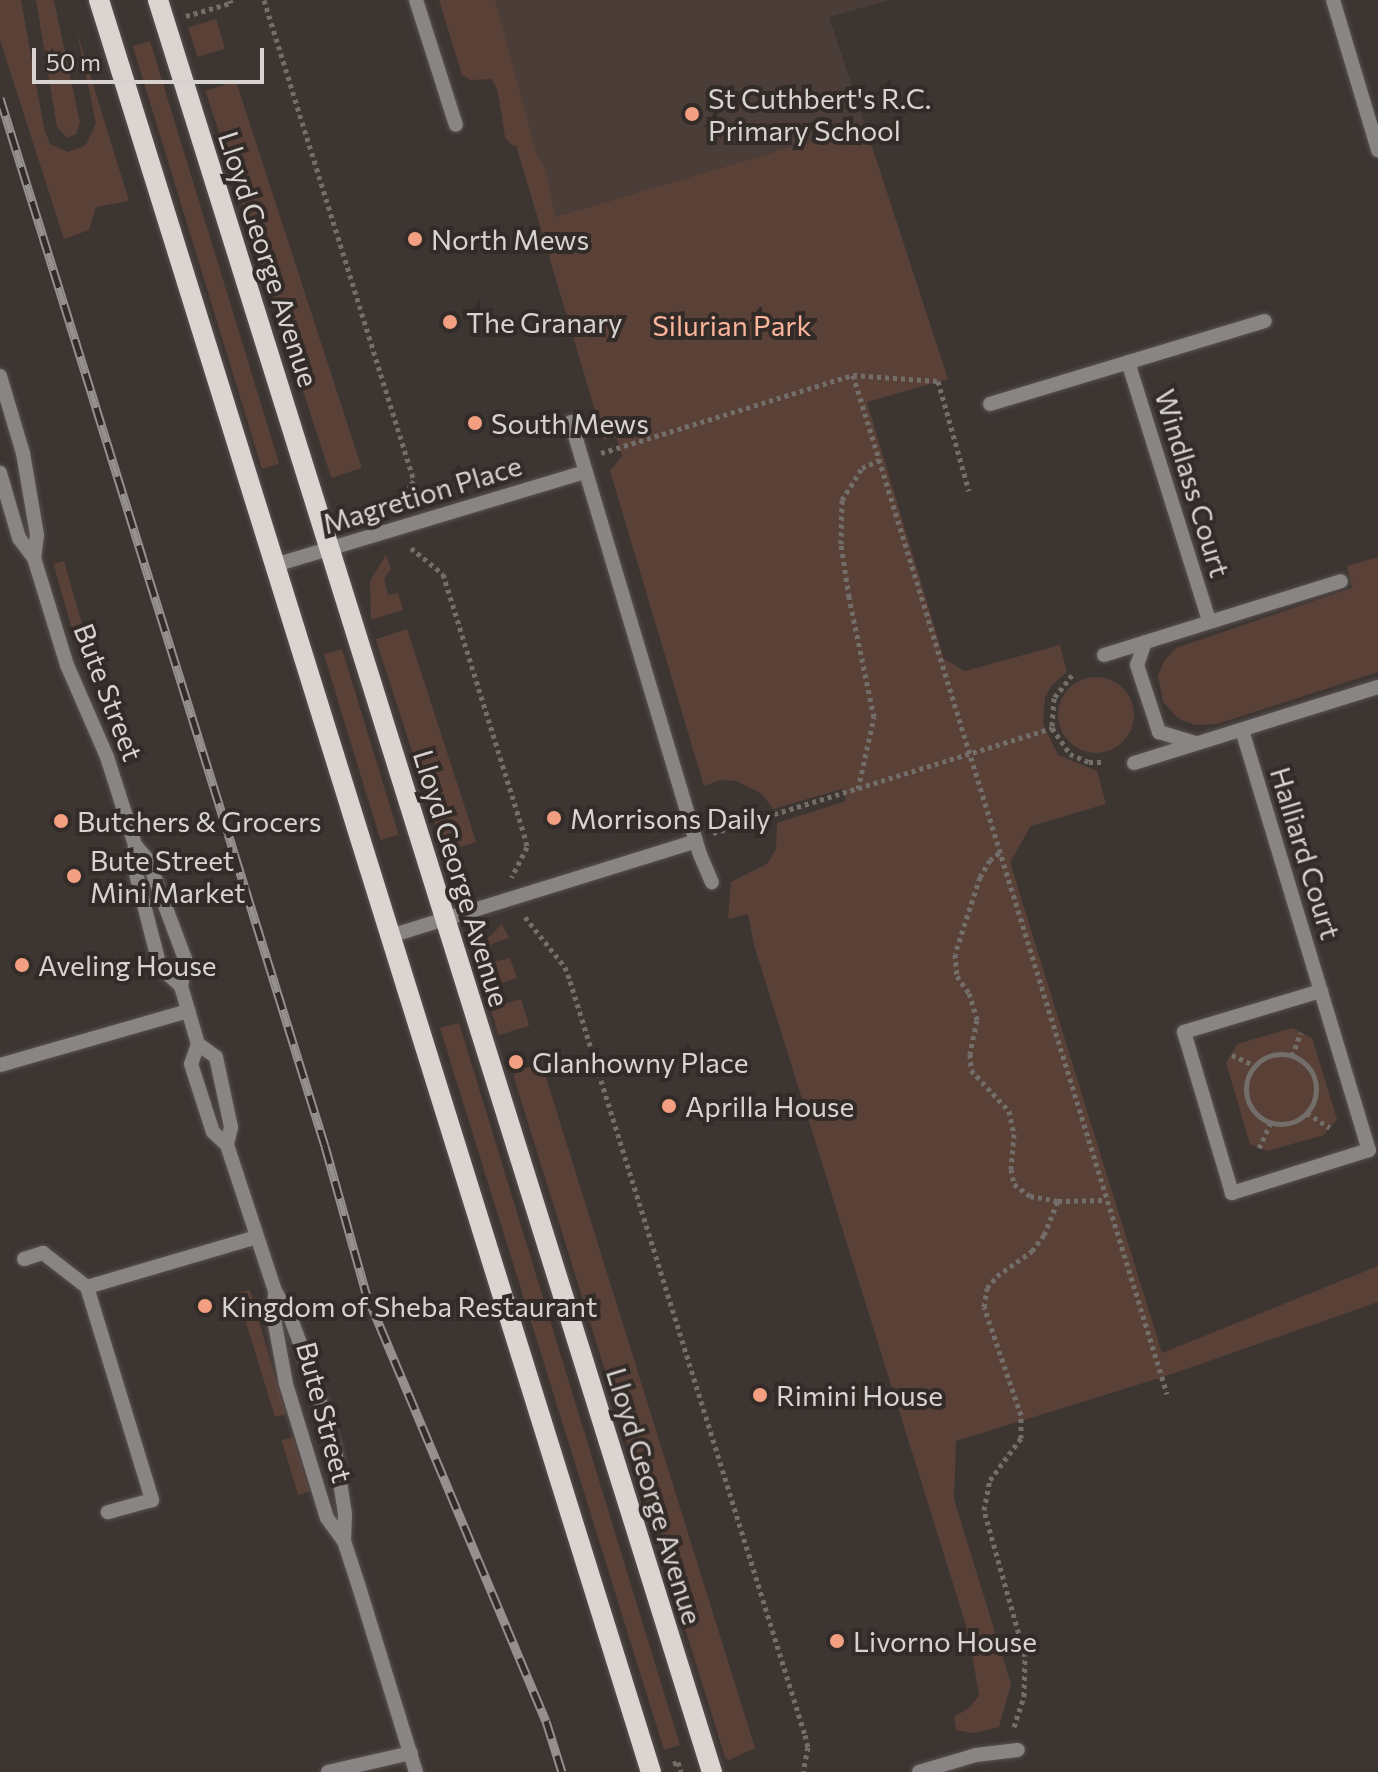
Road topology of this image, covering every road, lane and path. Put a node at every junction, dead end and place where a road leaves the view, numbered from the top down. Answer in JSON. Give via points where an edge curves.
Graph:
{"nodes":[{"id":1,"x":99,"y":0,"type":"edge"},
{"id":2,"x":158,"y":0,"type":"edge"},
{"id":3,"x":264,"y":0,"type":"edge"},
{"id":4,"x":416,"y":0,"type":"edge"},
{"id":5,"x":1333,"y":0,"type":"edge"},
{"id":6,"x":230,"y":2,"type":"edge"},
{"id":7,"x":182,"y":18,"type":"dead end"},
{"id":8,"x":456,"y":125,"type":"dead end"},
{"id":9,"x":1378,"y":150,"type":"edge"},
{"id":10,"x":1265,"y":321,"type":"dead end"},
{"id":11,"x":1128,"y":362,"type":"junction"},
{"id":12,"x":853,"y":375,"type":"junction"},
{"id":13,"x":0,"y":376,"type":"edge"},
{"id":14,"x":990,"y":404,"type":"dead end"},
{"id":15,"x":571,"y":422,"type":"dead end"},
{"id":16,"x":599,"y":454,"type":"dead end"},
{"id":17,"x":879,"y":460,"type":"junction"},
{"id":18,"x":585,"y":472,"type":"junction"},
{"id":19,"x":0,"y":473,"type":"edge"},
{"id":20,"x":969,"y":491,"type":"dead end"},
{"id":21,"x":397,"y":509,"type":"dead end"},
{"id":22,"x":410,"y":547,"type":"dead end"},
{"id":23,"x":330,"y":549,"type":"junction"},
{"id":24,"x":34,"y":558,"type":"junction"},
{"id":25,"x":275,"y":565,"type":"junction"},
{"id":26,"x":1341,"y":581,"type":"dead end"},
{"id":27,"x":1209,"y":621,"type":"junction"},
{"id":28,"x":1145,"y":642,"type":"junction"},
{"id":29,"x":1104,"y":655,"type":"dead end"},
{"id":30,"x":1072,"y":675,"type":"dead end"},
{"id":31,"x":1378,"y":687,"type":"edge"},
{"id":32,"x":1052,"y":728,"type":"junction"},
{"id":33,"x":1242,"y":730,"type":"junction"},
{"id":34,"x":1194,"y":744,"type":"junction"},
{"id":35,"x":969,"y":755,"type":"junction"},
{"id":36,"x":1101,"y":762,"type":"dead end"},
{"id":37,"x":1134,"y":763,"type":"dead end"},
{"id":38,"x":857,"y":790,"type":"junction"},
{"id":39,"x":703,"y":838,"type":"junction"},
{"id":40,"x":135,"y":845,"type":"junction"},
{"id":41,"x":999,"y":853,"type":"junction"},
{"id":42,"x":511,"y":874,"type":"dead end"},
{"id":43,"x":712,"y":882,"type":"dead end"},
{"id":44,"x":445,"y":920,"type":"junction"},
{"id":45,"x":526,"y":920,"type":"dead end"},
{"id":46,"x":390,"y":936,"type":"junction"},
{"id":47,"x":181,"y":986,"type":"junction"},
{"id":48,"x":1321,"y":991,"type":"junction"},
{"id":49,"x":188,"y":1011,"type":"junction"},
{"id":50,"x":1301,"y":1033,"type":"dead end"},
{"id":51,"x":198,"y":1044,"type":"junction"},
{"id":52,"x":1232,"y":1055,"type":"dead end"},
{"id":53,"x":1292,"y":1056,"type":"junction"},
{"id":54,"x":0,"y":1065,"type":"edge"},
{"id":55,"x":1256,"y":1066,"type":"junction"},
{"id":56,"x":1307,"y":1113,"type":"junction"},
{"id":57,"x":1271,"y":1122,"type":"junction"},
{"id":58,"x":1330,"y":1128,"type":"dead end"},
{"id":59,"x":227,"y":1145,"type":"junction"},
{"id":60,"x":1259,"y":1148,"type":"dead end"},
{"id":61,"x":1106,"y":1200,"type":"junction"},
{"id":62,"x":1058,"y":1201,"type":"junction"},
{"id":63,"x":257,"y":1237,"type":"junction"},
{"id":64,"x":24,"y":1259,"type":"dead end"},
{"id":65,"x":87,"y":1287,"type":"junction"},
{"id":66,"x":275,"y":1291,"type":"junction"},
{"id":67,"x":1167,"y":1394,"type":"dead end"},
{"id":68,"x":108,"y":1512,"type":"dead end"},
{"id":69,"x":344,"y":1541,"type":"junction"},
{"id":70,"x":1018,"y":1750,"type":"dead end"},
{"id":71,"x":411,"y":1753,"type":"junction"},
{"id":72,"x":990,"y":1753,"type":"junction"},
{"id":73,"x":328,"y":1772,"type":"edge"},
{"id":74,"x":416,"y":1772,"type":"edge"},
{"id":75,"x":651,"y":1772,"type":"edge"},
{"id":76,"x":712,"y":1772,"type":"edge"},
{"id":77,"x":803,"y":1772,"type":"edge"},
{"id":78,"x":919,"y":1772,"type":"edge"}],
"edges":[{"from":1,"to":25,"type":"main road"},
{"from":2,"to":23,"type":"main road","name":"Lloyd George Avenue"},
{"from":3,"to":21,"type":"path","via":[[414,481],[395,503]]},
{"from":4,"to":8,"type":"street"},
{"from":5,"to":9,"type":"street"},
{"from":6,"to":7,"type":"path"},
{"from":10,"to":11,"type":"street","name":"Windlass Court"},
{"from":11,"to":14,"type":"street","name":"Windlass Court"},
{"from":11,"to":27,"type":"street","name":"Windlass Court"},
{"from":12,"to":16,"type":"path"},
{"from":12,"to":17,"type":"path"},
{"from":12,"to":20,"type":"path","via":[[938,381]]},
{"from":13,"to":24,"type":"street","name":"Bute Street","via":[[23,453],[37,535]]},
{"from":15,"to":18,"type":"street"},
{"from":17,"to":35,"type":"path"},
{"from":17,"to":38,"type":"path","via":[[862,468],[842,500],[841,544],[874,717]]},
{"from":18,"to":23,"type":"street","name":"Magretion Place"},
{"from":18,"to":39,"type":"street"},
{"from":19,"to":24,"type":"street","name":"Bute Street","via":[[19,538]]},
{"from":22,"to":42,"type":"path","via":[[443,574],[450,596],[527,847]]},
{"from":23,"to":25,"type":"street","name":"Magretion Place"},
{"from":23,"to":44,"type":"main road","name":"Lloyd George Avenue"},
{"from":24,"to":40,"type":"street","name":"Bute Street","via":[[67,665],[107,757]]},
{"from":25,"to":46,"type":"main road"},
{"from":26,"to":27,"type":"street"},
{"from":27,"to":28,"type":"street"},
{"from":28,"to":29,"type":"street"},
{"from":28,"to":34,"type":"street","via":[[1137,665],[1159,732]]},
{"from":30,"to":32,"type":"path","via":[[1054,698]]},
{"from":31,"to":33,"type":"street"},
{"from":32,"to":35,"type":"path"},
{"from":32,"to":36,"type":"path","via":[[1070,754]]},
{"from":33,"to":34,"type":"street"},
{"from":33,"to":48,"type":"street","name":"Halliard Court"},
{"from":34,"to":37,"type":"street"},
{"from":35,"to":38,"type":"path"},
{"from":35,"to":41,"type":"path"},
{"from":38,"to":39,"type":"path"},
{"from":39,"to":43,"type":"street"},
{"from":39,"to":44,"type":"street"},
{"from":40,"to":47,"type":"street","name":"Bute Street","via":[[148,860],[185,959]]},
{"from":40,"to":47,"type":"street","name":"Bute Street","via":[[133,862],[160,967]]},
{"from":41,"to":61,"type":"path"},
{"from":41,"to":62,"type":"path","via":[[980,877],[955,954],[957,976],[977,1020],[971,1070],[1009,1111],[1014,1184],[1030,1196]]},
{"from":44,"to":46,"type":"street"},
{"from":44,"to":76,"type":"main road","name":"Lloyd George Avenue"},
{"from":45,"to":77,"type":"path","via":[[565,967],[570,981],[805,1735]]},
{"from":46,"to":75,"type":"main road"},
{"from":47,"to":49,"type":"street","name":"Bute Street"},
{"from":48,"to":48,"type":"street","name":"Halliard Court","via":[[1184,1032],[1232,1193],[1369,1150]]},
{"from":49,"to":51,"type":"street","name":"Bute Street"},
{"from":49,"to":54,"type":"street"},
{"from":50,"to":53,"type":"path"},
{"from":51,"to":59,"type":"street","name":"Bute Street","via":[[191,1064],[213,1132]]},
{"from":51,"to":59,"type":"street","name":"Bute Street","via":[[216,1057],[231,1127]]},
{"from":52,"to":55,"type":"path"},
{"from":53,"to":55,"type":"path","via":[[1270,1056]]},
{"from":53,"to":56,"type":"path","via":[[1303,1062],[1315,1081],[1314,1103]]},
{"from":55,"to":57,"type":"path","via":[[1247,1093],[1256,1113]]},
{"from":56,"to":57,"type":"path","via":[[1287,1124]]},
{"from":56,"to":58,"type":"path"},
{"from":57,"to":60,"type":"path"},
{"from":59,"to":63,"type":"street","name":"Bute Street"},
{"from":61,"to":62,"type":"path"},
{"from":61,"to":67,"type":"path"},
{"from":62,"to":72,"type":"path","via":[[1032,1251],[987,1288],[984,1307],[1021,1415],[1021,1438],[990,1480],[984,1510],[1025,1656],[1024,1696],[1016,1726]]},
{"from":63,"to":65,"type":"street"},
{"from":63,"to":66,"type":"street","name":"Bute Street"},
{"from":64,"to":65,"type":"street","via":[[43,1253]]},
{"from":65,"to":68,"type":"street","via":[[152,1500]]},
{"from":66,"to":69,"type":"street","name":"Bute Street","via":[[290,1316],[335,1450]]},
{"from":66,"to":69,"type":"street","name":"Bute Street","via":[[274,1319],[286,1384],[327,1518]]},
{"from":69,"to":71,"type":"street","name":"Bute Street"},
{"from":70,"to":72,"type":"street"},
{"from":71,"to":73,"type":"street"},
{"from":71,"to":74,"type":"street","name":"Bute Street"},
{"from":72,"to":78,"type":"street"}]}
